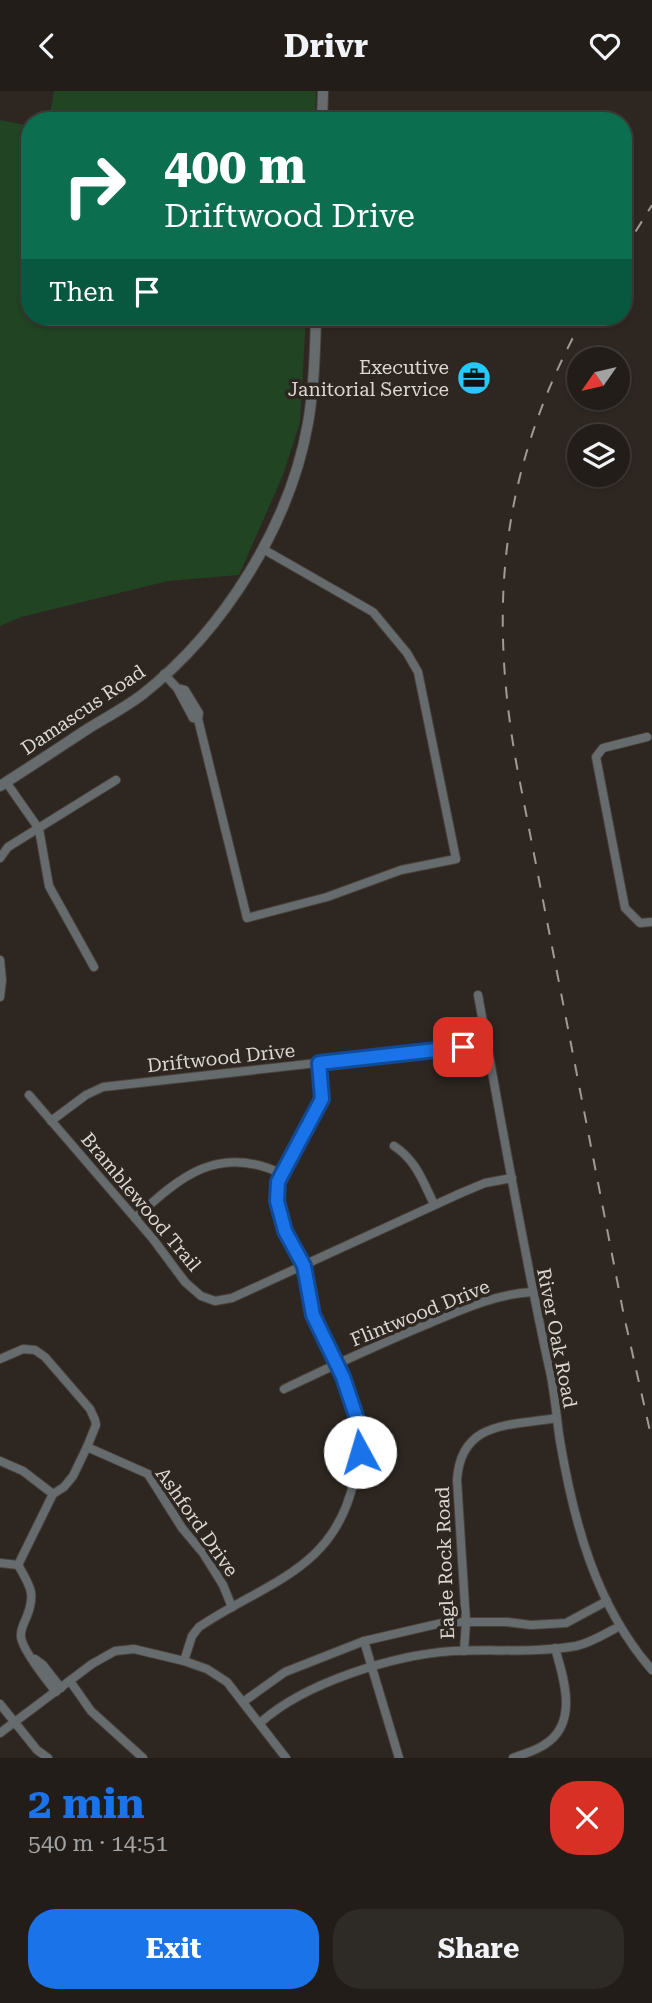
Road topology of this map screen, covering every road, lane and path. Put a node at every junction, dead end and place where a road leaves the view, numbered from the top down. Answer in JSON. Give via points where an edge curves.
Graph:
{"nodes":[{"id":1,"x":323,"y":91,"type":"edge"},
{"id":2,"x":322,"y":112,"type":"edge"},
{"id":3,"x":316,"y":326,"type":"edge"},
{"id":4,"x":263,"y":549,"type":"junction"},
{"id":5,"x":164,"y":674,"type":"junction"},
{"id":6,"x":647,"y":737,"type":"dead end"},
{"id":7,"x":116,"y":781,"type":"dead end"},
{"id":8,"x":3,"y":784,"type":"edge"},
{"id":9,"x":39,"y":829,"type":"junction"},
{"id":10,"x":0,"y":858,"type":"edge"},
{"id":11,"x":652,"y":922,"type":"edge"},
{"id":12,"x":0,"y":961,"type":"edge"},
{"id":13,"x":94,"y":967,"type":"dead end"},
{"id":14,"x":478,"y":995,"type":"dead end"},
{"id":15,"x":0,"y":997,"type":"edge"},
{"id":16,"x":487,"y":1044,"type":"junction"},
{"id":17,"x":319,"y":1063,"type":"junction"},
{"id":18,"x":29,"y":1095,"type":"dead end"},
{"id":19,"x":51,"y":1121,"type":"junction"},
{"id":20,"x":394,"y":1146,"type":"dead end"},
{"id":21,"x":282,"y":1174,"type":"junction"},
{"id":22,"x":512,"y":1178,"type":"junction"},
{"id":23,"x":434,"y":1204,"type":"junction"},
{"id":24,"x":135,"y":1218,"type":"junction"},
{"id":25,"x":304,"y":1266,"type":"junction"},
{"id":26,"x":532,"y":1292,"type":"junction"},
{"id":27,"x":0,"y":1359,"type":"edge"},
{"id":28,"x":337,"y":1364,"type":"junction"},
{"id":29,"x":284,"y":1389,"type":"dead end"},
{"id":30,"x":557,"y":1418,"type":"junction"},
{"id":31,"x":87,"y":1447,"type":"junction"},
{"id":32,"x":0,"y":1461,"type":"edge"},
{"id":33,"x":53,"y":1494,"type":"junction"},
{"id":34,"x":0,"y":1563,"type":"edge"},
{"id":35,"x":18,"y":1565,"type":"junction"},
{"id":36,"x":607,"y":1601,"type":"junction"},
{"id":37,"x":232,"y":1607,"type":"junction"},
{"id":38,"x":466,"y":1622,"type":"junction"},
{"id":39,"x":620,"y":1626,"type":"junction"},
{"id":40,"x":364,"y":1641,"type":"junction"},
{"id":41,"x":555,"y":1648,"type":"junction"},
{"id":42,"x":464,"y":1651,"type":"junction"},
{"id":43,"x":184,"y":1661,"type":"junction"},
{"id":44,"x":373,"y":1668,"type":"junction"},
{"id":45,"x":652,"y":1670,"type":"edge"},
{"id":46,"x":69,"y":1681,"type":"junction"},
{"id":47,"x":59,"y":1690,"type":"junction"},
{"id":48,"x":243,"y":1702,"type":"junction"},
{"id":49,"x":0,"y":1704,"type":"edge"},
{"id":50,"x":14,"y":1722,"type":"junction"},
{"id":51,"x":260,"y":1723,"type":"junction"},
{"id":52,"x":0,"y":1733,"type":"edge"},
{"id":53,"x":48,"y":1758,"type":"edge"},
{"id":54,"x":143,"y":1758,"type":"edge"},
{"id":55,"x":286,"y":1758,"type":"edge"},
{"id":56,"x":399,"y":1758,"type":"edge"},
{"id":57,"x":513,"y":1758,"type":"edge"}],
"edges":[{"from":1,"to":2,"type":"street"},
{"from":3,"to":4,"type":"street","name":"Damascus Road","via":[[308,424],[294,474]]},
{"from":4,"to":5,"type":"street","name":"Damascus Road","via":[[190,652]]},
{"from":4,"to":5,"type":"street","via":[[373,612],[407,653],[418,671],[456,859],[401,870],[327,897],[247,918],[198,719]]},
{"from":5,"to":8,"type":"street","name":"Damascus Road","via":[[142,694]]},
{"from":6,"to":11,"type":"street","via":[[603,748],[596,757],[625,908],[640,923]]},
{"from":7,"to":9,"type":"street"},
{"from":8,"to":9,"type":"street"},
{"from":9,"to":10,"type":"street","via":[[8,847]]},
{"from":9,"to":13,"type":"street","via":[[49,886]]},
{"from":12,"to":15,"type":"street"},
{"from":14,"to":16,"type":"street","name":"River Oak Road"},
{"from":16,"to":17,"type":"street","name":"Driftwood Drive"},
{"from":16,"to":22,"type":"street","name":"River Oak Road"},
{"from":17,"to":19,"type":"street","name":"Driftwood Drive","via":[[103,1087]]},
{"from":17,"to":21,"type":"street","via":[[322,1099]]},
{"from":18,"to":19,"type":"street","name":"Bramblewood Trail"},
{"from":19,"to":24,"type":"street","name":"Bramblewood Trail"},
{"from":20,"to":23,"type":"street","via":[[415,1165]]},
{"from":21,"to":24,"type":"street","via":[[265,1166],[232,1162],[203,1168],[180,1179]]},
{"from":21,"to":25,"type":"street","via":[[277,1201],[280,1215]]},
{"from":22,"to":23,"type":"street","name":"Bramblewood Trail","via":[[485,1183]]},
{"from":22,"to":26,"type":"street","name":"River Oak Road"},
{"from":23,"to":25,"type":"street","name":"Bramblewood Trail"},
{"from":24,"to":25,"type":"street","name":"Bramblewood Trail","via":[[185,1282],[215,1301]]},
{"from":25,"to":28,"type":"street","via":[[313,1315]]},
{"from":26,"to":28,"type":"street","name":"Flintwood Drive","via":[[513,1293],[459,1311]]},
{"from":26,"to":30,"type":"street","name":"River Oak Road"},
{"from":27,"to":31,"type":"street","via":[[23,1349],[45,1357],[93,1414],[96,1425]]},
{"from":28,"to":29,"type":"street","name":"Flintwood Drive"},
{"from":28,"to":37,"type":"street","via":[[357,1419],[360,1452],[348,1506],[307,1564]]},
{"from":30,"to":36,"type":"street","name":"River Oak Road","via":[[581,1541]]},
{"from":30,"to":38,"type":"street","name":"Eagle Rock Road","via":[[486,1430],[464,1450],[457,1480]]},
{"from":31,"to":33,"type":"street","via":[[73,1476]]},
{"from":31,"to":37,"type":"street","name":"Ashford Drive","via":[[148,1474],[203,1553]]},
{"from":32,"to":33,"type":"street","via":[[23,1471]]},
{"from":33,"to":35,"type":"street"},
{"from":34,"to":35,"type":"street"},
{"from":35,"to":47,"type":"street","via":[[32,1594],[21,1633],[24,1646],[38,1670]]},
{"from":36,"to":38,"type":"street","via":[[566,1623]]},
{"from":36,"to":39,"type":"street","name":"River Oak Road"},
{"from":37,"to":43,"type":"street","via":[[192,1636]]},
{"from":38,"to":40,"type":"street","via":[[446,1622]]},
{"from":38,"to":42,"type":"street","name":"Eagle Rock Road"},
{"from":39,"to":41,"type":"street","via":[[578,1646]]},
{"from":39,"to":45,"type":"street","name":"River Oak Road"},
{"from":40,"to":44,"type":"street"},
{"from":40,"to":48,"type":"street","via":[[285,1672]]},
{"from":41,"to":42,"type":"street"},
{"from":41,"to":57,"type":"street","via":[[565,1680],[564,1720],[544,1745]]},
{"from":42,"to":44,"type":"street","via":[[415,1655]]},
{"from":43,"to":46,"type":"street","via":[[134,1649],[115,1651]]},
{"from":43,"to":48,"type":"street","via":[[227,1682]]},
{"from":44,"to":51,"type":"street","via":[[305,1693]]},
{"from":44,"to":56,"type":"street"},
{"from":46,"to":47,"type":"street"},
{"from":46,"to":54,"type":"street","via":[[91,1711]]},
{"from":47,"to":50,"type":"street"},
{"from":48,"to":51,"type":"street"},
{"from":49,"to":50,"type":"street"},
{"from":50,"to":52,"type":"street"},
{"from":50,"to":53,"type":"street"},
{"from":51,"to":55,"type":"street"}]}
